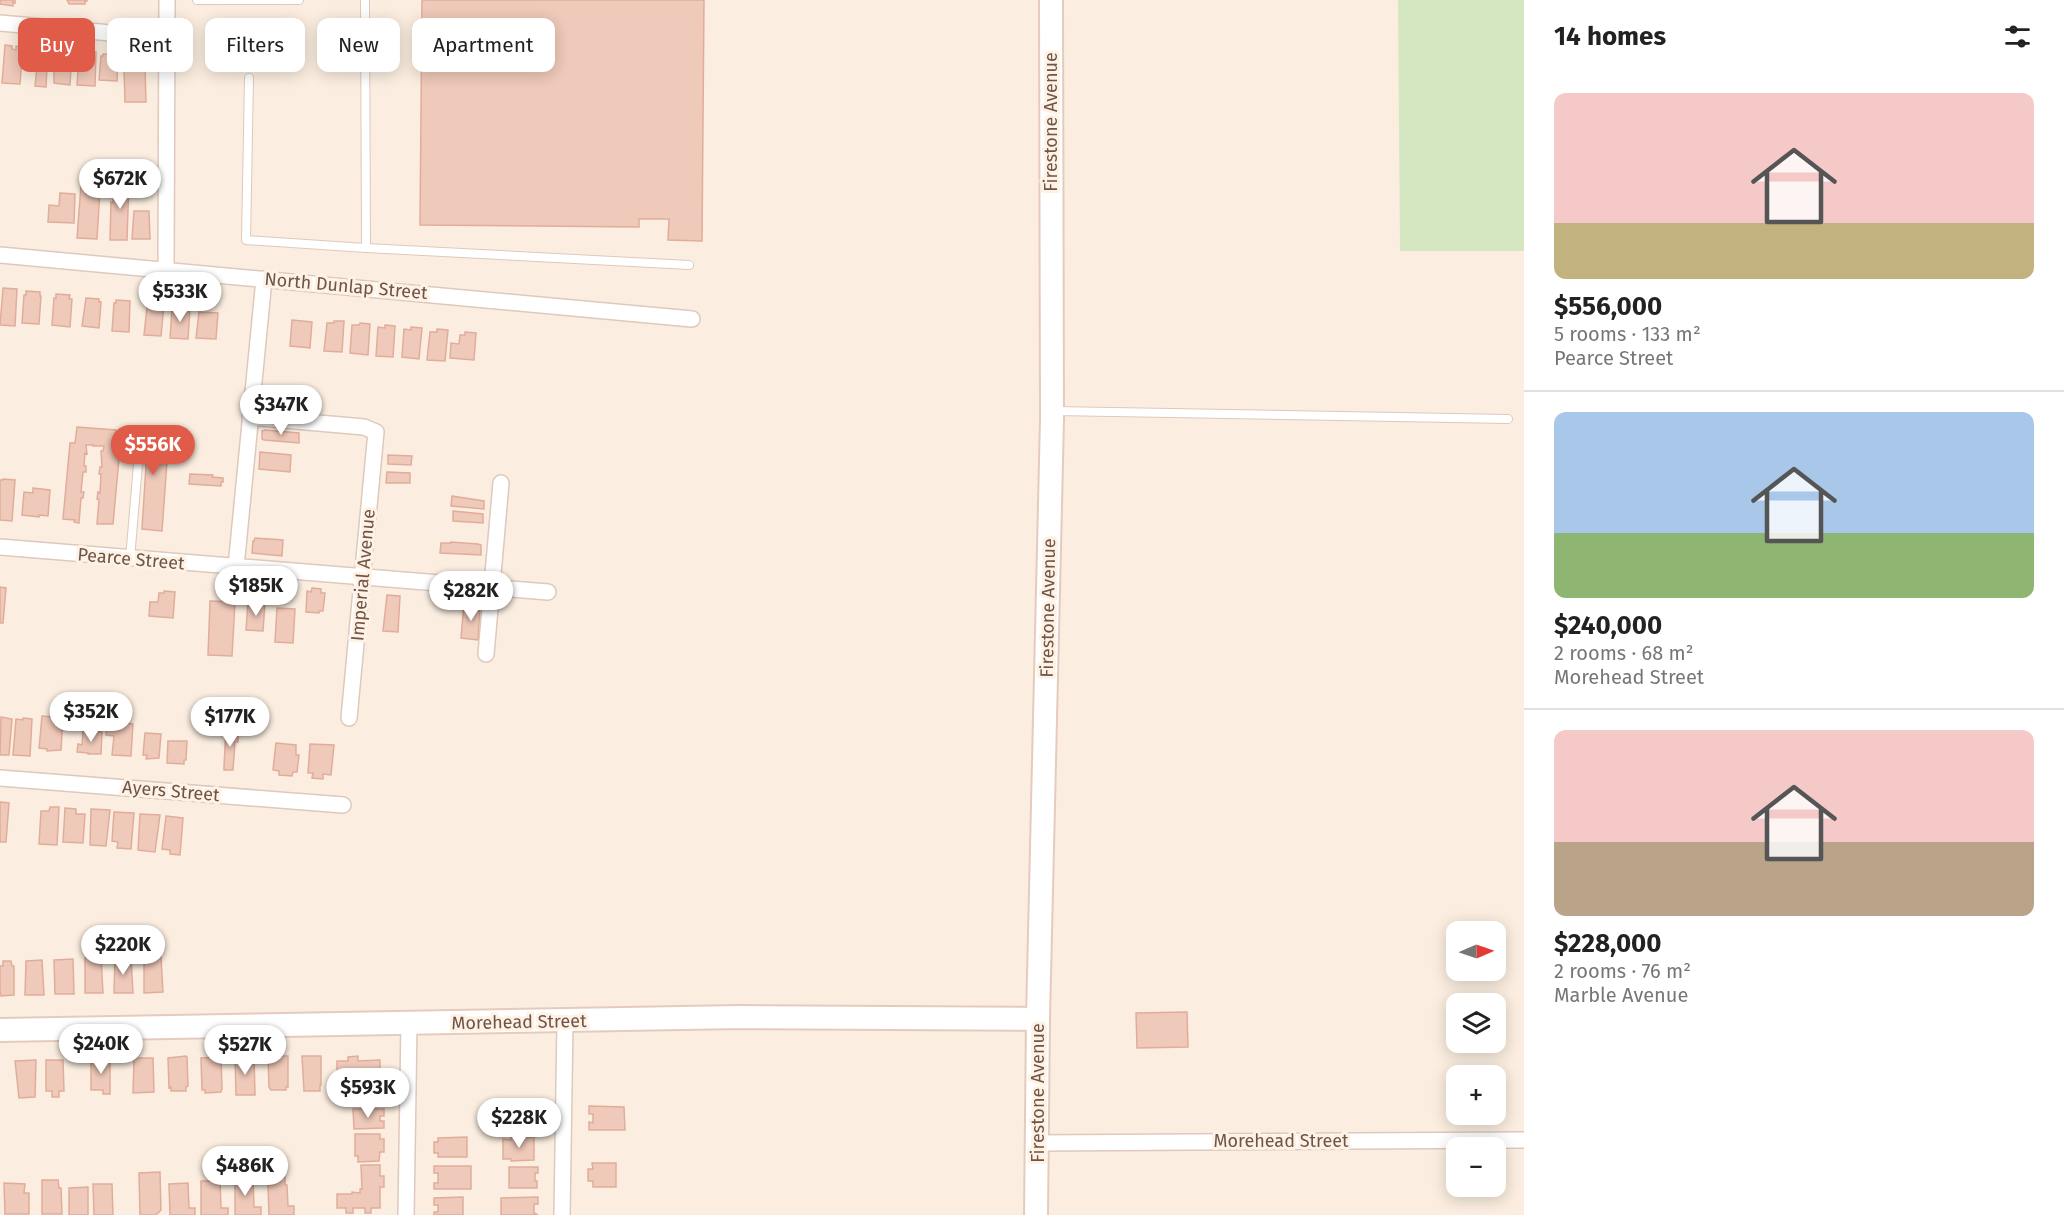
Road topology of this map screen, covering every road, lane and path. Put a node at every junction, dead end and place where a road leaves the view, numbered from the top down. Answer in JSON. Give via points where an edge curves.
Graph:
{"nodes":[{"id":1,"x":166,"y":0,"type":"edge"},
{"id":2,"x":197,"y":0,"type":"edge"},
{"id":3,"x":299,"y":0,"type":"edge"},
{"id":4,"x":365,"y":0,"type":"edge"},
{"id":5,"x":1052,"y":0,"type":"edge"},
{"id":6,"x":166,"y":18,"type":"edge"},
{"id":7,"x":0,"y":23,"type":"edge"},
{"id":8,"x":107,"y":33,"type":"edge"},
{"id":9,"x":166,"y":72,"type":"edge"},
{"id":10,"x":249,"y":78,"type":"dead end"},
{"id":11,"x":366,"y":248,"type":"junction"},
{"id":12,"x":0,"y":255,"type":"edge"},
{"id":13,"x":689,"y":265,"type":"dead end"},
{"id":14,"x":166,"y":270,"type":"junction"},
{"id":15,"x":264,"y":279,"type":"junction"},
{"id":16,"x":692,"y":319,"type":"dead end"},
{"id":17,"x":1052,"y":411,"type":"junction"},
{"id":18,"x":250,"y":417,"type":"junction"},
{"id":19,"x":1508,"y":419,"type":"dead end"},
{"id":20,"x":138,"y":464,"type":"dead end"},
{"id":21,"x":501,"y":483,"type":"dead end"},
{"id":22,"x":0,"y":548,"type":"edge"},
{"id":23,"x":130,"y":559,"type":"junction"},
{"id":24,"x":236,"y":567,"type":"junction"},
{"id":25,"x":363,"y":577,"type":"junction"},
{"id":26,"x":492,"y":588,"type":"junction"},
{"id":27,"x":548,"y":592,"type":"dead end"},
{"id":28,"x":486,"y":654,"type":"dead end"},
{"id":29,"x":349,"y":718,"type":"dead end"},
{"id":30,"x":0,"y":778,"type":"edge"},
{"id":31,"x":343,"y":805,"type":"dead end"},
{"id":32,"x":1038,"y":1019,"type":"junction"},
{"id":33,"x":565,"y":1021,"type":"junction"},
{"id":34,"x":409,"y":1023,"type":"junction"},
{"id":35,"x":0,"y":1030,"type":"edge"},
{"id":36,"x":1524,"y":1140,"type":"edge"},
{"id":37,"x":1037,"y":1143,"type":"junction"},
{"id":38,"x":406,"y":1215,"type":"edge"},
{"id":39,"x":562,"y":1215,"type":"edge"},
{"id":40,"x":1036,"y":1215,"type":"edge"}],
"edges":[{"from":1,"to":6,"type":"street"},
{"from":2,"to":3,"type":"lane"},
{"from":4,"to":11,"type":"lane"},
{"from":5,"to":17,"type":"main road","name":"Firestone Avenue"},
{"from":7,"to":8,"type":"street"},
{"from":9,"to":14,"type":"street"},
{"from":10,"to":11,"type":"lane","via":[[246,240]]},
{"from":11,"to":13,"type":"lane"},
{"from":12,"to":14,"type":"street","name":"North Dunlap Street"},
{"from":14,"to":15,"type":"street","name":"North Dunlap Street"},
{"from":15,"to":16,"type":"street","name":"North Dunlap Street"},
{"from":15,"to":18,"type":"street"},
{"from":17,"to":19,"type":"lane"},
{"from":17,"to":32,"type":"main road","name":"Firestone Avenue"},
{"from":18,"to":24,"type":"street"},
{"from":18,"to":25,"type":"street","name":"Imperial Avenue","via":[[364,427],[376,432]]},
{"from":20,"to":23,"type":"lane"},
{"from":21,"to":26,"type":"street"},
{"from":22,"to":23,"type":"street","name":"Pearce Street"},
{"from":23,"to":24,"type":"street","name":"Pearce Street"},
{"from":24,"to":25,"type":"street","name":"Pearce Street"},
{"from":25,"to":26,"type":"street","name":"Pearce Street"},
{"from":25,"to":29,"type":"street","name":"Imperial Avenue"},
{"from":26,"to":27,"type":"street","name":"Pearce Street"},
{"from":26,"to":28,"type":"street"},
{"from":30,"to":31,"type":"street","name":"Ayers Street"},
{"from":32,"to":33,"type":"main road","name":"Morehead Street","via":[[740,1017]]},
{"from":32,"to":37,"type":"main road","name":"Firestone Avenue"},
{"from":33,"to":34,"type":"main road","name":"Morehead Street"},
{"from":33,"to":39,"type":"street"},
{"from":34,"to":35,"type":"main road","name":"Morehead Street"},
{"from":34,"to":38,"type":"street"},
{"from":36,"to":37,"type":"street","name":"Morehead Street"},
{"from":37,"to":40,"type":"main road","name":"Firestone Avenue"}]}
